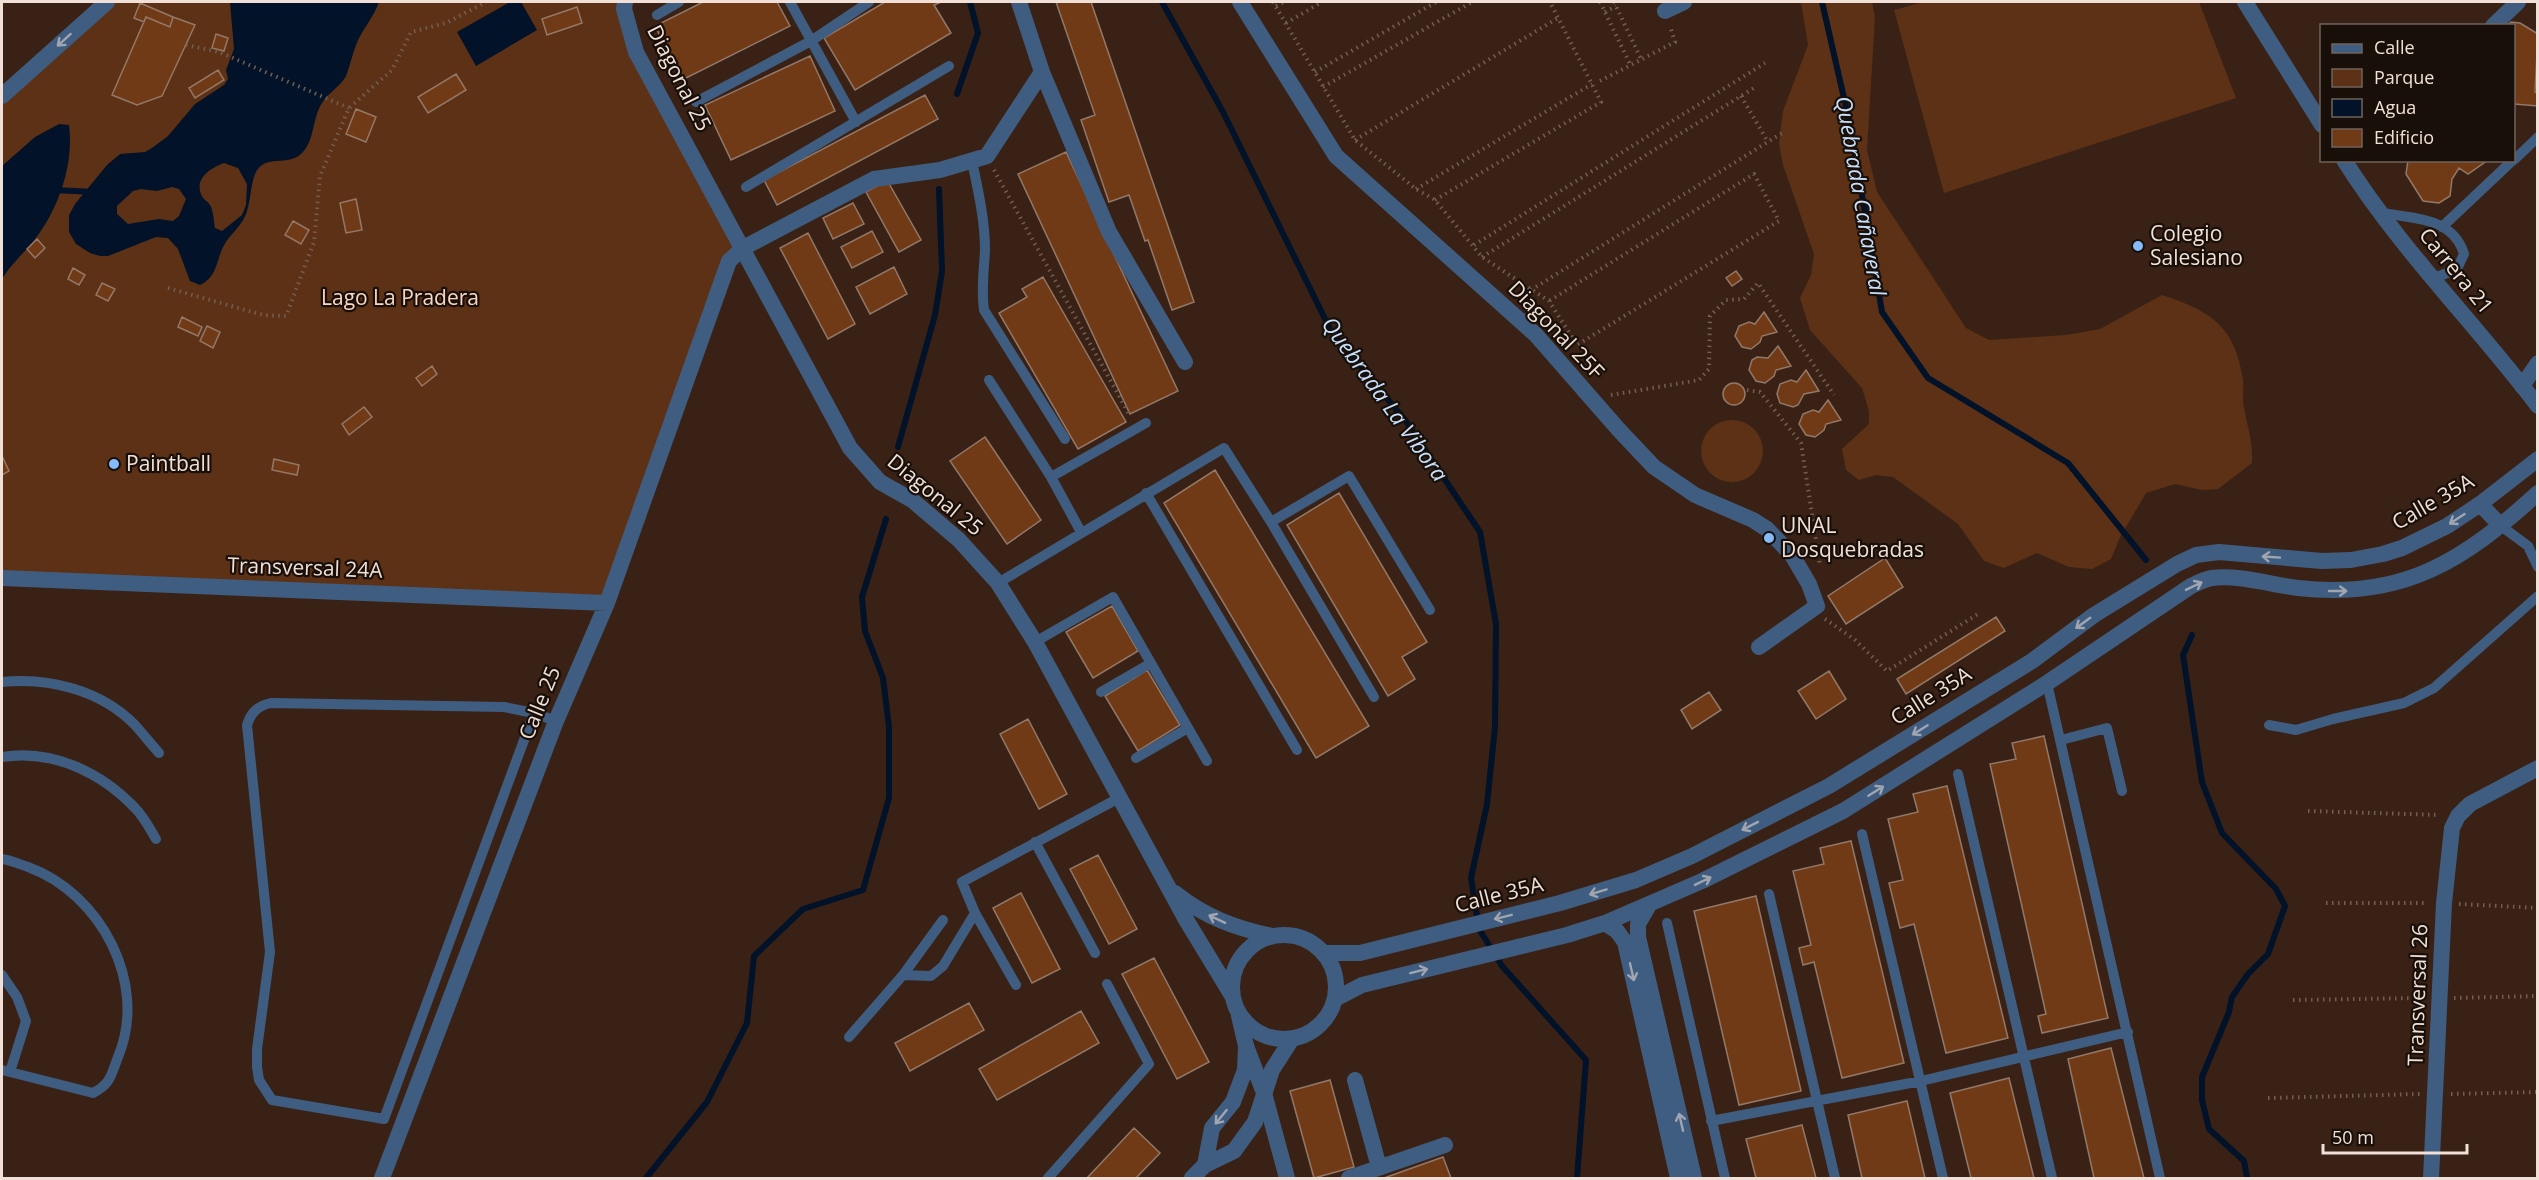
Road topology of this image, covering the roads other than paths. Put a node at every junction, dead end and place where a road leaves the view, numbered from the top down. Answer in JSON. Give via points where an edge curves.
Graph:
{"nodes":[{"id":1,"x":107,"y":2,"type":"edge"},
{"id":2,"x":625,"y":2,"type":"edge"},
{"id":3,"x":679,"y":2,"type":"edge"},
{"id":4,"x":790,"y":2,"type":"edge"},
{"id":5,"x":869,"y":2,"type":"edge"},
{"id":6,"x":1019,"y":2,"type":"edge"},
{"id":7,"x":1240,"y":2,"type":"edge"},
{"id":8,"x":1684,"y":2,"type":"edge"},
{"id":9,"x":2245,"y":2,"type":"edge"},
{"id":10,"x":2518,"y":2,"type":"edge"},
{"id":11,"x":1665,"y":11,"type":"road end"},
{"id":12,"x":657,"y":15,"type":"dead end"},
{"id":13,"x":2495,"y":24,"type":"edge"},
{"id":14,"x":811,"y":40,"type":"junction"},
{"id":15,"x":949,"y":66,"type":"dead end"},
{"id":16,"x":1042,"y":72,"type":"junction"},
{"id":17,"x":2,"y":96,"type":"edge"},
{"id":18,"x":696,"y":102,"type":"dead end"},
{"id":19,"x":855,"y":122,"type":"junction"},
{"id":20,"x":2320,"y":122,"type":"edge"},
{"id":21,"x":2538,"y":137,"type":"edge"},
{"id":22,"x":2515,"y":158,"type":"edge"},
{"id":23,"x":979,"y":159,"type":"junction"},
{"id":24,"x":2511,"y":162,"type":"edge"},
{"id":25,"x":2349,"y":163,"type":"edge"},
{"id":26,"x":746,"y":187,"type":"dead end"},
{"id":27,"x":2381,"y":213,"type":"junction"},
{"id":28,"x":2442,"y":226,"type":"junction"},
{"id":29,"x":743,"y":248,"type":"junction"},
{"id":30,"x":2432,"y":279,"type":"junction"},
{"id":31,"x":1185,"y":362,"type":"dead end"},
{"id":32,"x":2538,"y":363,"type":"edge"},
{"id":33,"x":988,"y":380,"type":"dead end"},
{"id":34,"x":2522,"y":386,"type":"junction"},
{"id":35,"x":2538,"y":406,"type":"edge"},
{"id":36,"x":1146,"y":423,"type":"dead end"},
{"id":37,"x":1065,"y":439,"type":"dead end"},
{"id":38,"x":2538,"y":459,"type":"edge"},
{"id":39,"x":1051,"y":477,"type":"junction"},
{"id":40,"x":1146,"y":493,"type":"junction"},
{"id":41,"x":2538,"y":493,"type":"edge"},
{"id":42,"x":2480,"y":504,"type":"junction"},
{"id":43,"x":1271,"y":522,"type":"junction"},
{"id":44,"x":2501,"y":526,"type":"junction"},
{"id":45,"x":1081,"y":532,"type":"junction"},
{"id":46,"x":2538,"y":567,"type":"edge"},
{"id":47,"x":2,"y":578,"type":"edge"},
{"id":48,"x":998,"y":583,"type":"junction"},
{"id":49,"x":2538,"y":596,"type":"edge"},
{"id":50,"x":607,"y":603,"type":"junction"},
{"id":51,"x":1430,"y":610,"type":"dead end"},
{"id":52,"x":1035,"y":642,"type":"junction"},
{"id":53,"x":1759,"y":647,"type":"dead end"},
{"id":54,"x":2032,"y":661,"type":"junction"},
{"id":55,"x":1151,"y":663,"type":"junction"},
{"id":56,"x":2,"y":682,"type":"edge"},
{"id":57,"x":2047,"y":683,"type":"junction"},
{"id":58,"x":1101,"y":692,"type":"dead end"},
{"id":59,"x":1374,"y":697,"type":"dead end"},
{"id":60,"x":534,"y":712,"type":"junction"},
{"id":61,"x":556,"y":721,"type":"junction"},
{"id":62,"x":2269,"y":725,"type":"dead end"},
{"id":63,"x":1188,"y":728,"type":"junction"},
{"id":64,"x":2061,"y":740,"type":"junction"},
{"id":65,"x":1298,"y":750,"type":"dead end"},
{"id":66,"x":159,"y":753,"type":"dead end"},
{"id":67,"x":2,"y":757,"type":"edge"},
{"id":68,"x":1136,"y":758,"type":"dead end"},
{"id":69,"x":1207,"y":761,"type":"dead end"},
{"id":70,"x":2538,"y":768,"type":"edge"},
{"id":71,"x":1958,"y":774,"type":"dead end"},
{"id":72,"x":2122,"y":791,"type":"dead end"},
{"id":73,"x":1119,"y":798,"type":"junction"},
{"id":74,"x":1862,"y":834,"type":"dead end"},
{"id":75,"x":156,"y":839,"type":"dead end"},
{"id":76,"x":1035,"y":843,"type":"junction"},
{"id":77,"x":2,"y":859,"type":"edge"},
{"id":78,"x":1168,"y":888,"type":"junction"},
{"id":79,"x":1769,"y":894,"type":"dead end"},
{"id":80,"x":1650,"y":905,"type":"junction"},
{"id":81,"x":975,"y":913,"type":"junction"},
{"id":82,"x":943,"y":920,"type":"dead end"},
{"id":83,"x":1605,"y":923,"type":"junction"},
{"id":84,"x":1667,"y":923,"type":"dead end"},
{"id":85,"x":1272,"y":936,"type":"junction"},
{"id":86,"x":1095,"y":953,"type":"dead end"},
{"id":87,"x":1324,"y":953,"type":"junction"},
{"id":88,"x":2,"y":975,"type":"edge"},
{"id":89,"x":903,"y":975,"type":"junction"},
{"id":90,"x":1107,"y":984,"type":"dead end"},
{"id":91,"x":1017,"y":985,"type":"dead end"},
{"id":92,"x":1335,"y":999,"type":"junction"},
{"id":93,"x":1235,"y":1004,"type":"junction"},
{"id":94,"x":2128,"y":1032,"type":"junction"},
{"id":95,"x":849,"y":1036,"type":"dead end"},
{"id":96,"x":1292,"y":1039,"type":"junction"},
{"id":97,"x":1246,"y":1046,"type":"junction"},
{"id":98,"x":2023,"y":1056,"type":"junction"},
{"id":99,"x":6,"y":1071,"type":"edge"},
{"id":100,"x":1355,"y":1080,"type":"dead end"},
{"id":101,"x":1921,"y":1081,"type":"junction"},
{"id":102,"x":1264,"y":1093,"type":"junction"},
{"id":103,"x":1817,"y":1102,"type":"junction"},
{"id":104,"x":1711,"y":1121,"type":"junction"},
{"id":105,"x":1445,"y":1145,"type":"dead end"},
{"id":106,"x":1205,"y":1165,"type":"junction"},
{"id":107,"x":1379,"y":1167,"type":"junction"},
{"id":108,"x":382,"y":1179,"type":"edge"},
{"id":109,"x":1048,"y":1179,"type":"edge"},
{"id":110,"x":1192,"y":1179,"type":"edge"},
{"id":111,"x":1287,"y":1179,"type":"edge"},
{"id":112,"x":1349,"y":1179,"type":"edge"},
{"id":113,"x":1678,"y":1179,"type":"edge"},
{"id":114,"x":1694,"y":1179,"type":"edge"},
{"id":115,"x":1725,"y":1179,"type":"edge"},
{"id":116,"x":1835,"y":1179,"type":"edge"},
{"id":117,"x":1943,"y":1179,"type":"edge"},
{"id":118,"x":2052,"y":1179,"type":"edge"},
{"id":119,"x":2160,"y":1179,"type":"edge"},
{"id":120,"x":2432,"y":1179,"type":"edge"}],
"edges":[{"from":1,"to":17,"type":"street","one_way":true},
{"from":2,"to":29,"type":"street","name":"Diagonal 25","via":[[636,52]]},
{"from":3,"to":12,"type":"lane"},
{"from":4,"to":14,"type":"lane"},
{"from":5,"to":14,"type":"lane"},
{"from":6,"to":16,"type":"street"},
{"from":7,"to":53,"type":"street","name":"Diagonal 25F","via":[[1336,156],[1536,335],[1654,467],[1695,495],[1753,520],[1792,555],[1817,606]]},
{"from":8,"to":11,"type":"street"},
{"from":9,"to":20,"type":"street"},
{"from":10,"to":13,"type":"street"},
{"from":14,"to":18,"type":"lane"},
{"from":14,"to":19,"type":"lane"},
{"from":15,"to":19,"type":"lane"},
{"from":16,"to":23,"type":"street"},
{"from":16,"to":31,"type":"street","via":[[1109,232]]},
{"from":19,"to":26,"type":"lane"},
{"from":21,"to":22,"type":"lane"},
{"from":23,"to":29,"type":"street","via":[[940,170],[874,179]]},
{"from":23,"to":37,"type":"lane","via":[[985,248],[981,288],[984,310]]},
{"from":24,"to":28,"type":"lane"},
{"from":25,"to":27,"type":"street","name":"Carrera 21"},
{"from":27,"to":28,"type":"lane","via":[[2427,219]]},
{"from":27,"to":30,"type":"street","name":"Carrera 21"},
{"from":28,"to":30,"type":"lane","via":[[2461,242],[2464,254],[2457,269]]},
{"from":29,"to":48,"type":"street","name":"Diagonal 25","via":[[850,448],[880,482],[912,500],[959,540]]},
{"from":29,"to":50,"type":"street","name":"Calle 25","via":[[729,261]]},
{"from":30,"to":34,"type":"street","name":"Carrera 21"},
{"from":32,"to":34,"type":"street"},
{"from":33,"to":39,"type":"lane"},
{"from":34,"to":35,"type":"street","name":"Carrera 21"},
{"from":36,"to":39,"type":"lane"},
{"from":38,"to":42,"type":"street","name":"Calle 35A"},
{"from":39,"to":45,"type":"lane"},
{"from":40,"to":43,"type":"lane","via":[[1224,448]]},
{"from":40,"to":45,"type":"lane"},
{"from":40,"to":65,"type":"lane"},
{"from":41,"to":44,"type":"street"},
{"from":42,"to":44,"type":"street"},
{"from":42,"to":54,"type":"street","name":"Calle 35A","one_way":true,"via":[[2420,540],[2383,554],[2351,560],[2219,552],[2196,555],[2131,590]]},
{"from":43,"to":51,"type":"lane","via":[[1348,476]]},
{"from":43,"to":59,"type":"lane"},
{"from":44,"to":46,"type":"lane","via":[[2528,546]]},
{"from":57,"to":44,"type":"street","one_way":true,"via":[[2191,586],[2212,578],[2355,591],[2400,581],[2447,563]]},
{"from":45,"to":48,"type":"lane"},
{"from":47,"to":50,"type":"street","name":"Transversal 24A"},
{"from":48,"to":52,"type":"street","name":"Diagonal 25"},
{"from":49,"to":62,"type":"lane","via":[[2434,688],[2404,703],[2296,730]]},
{"from":50,"to":61,"type":"street","name":"Calle 25"},
{"from":52,"to":55,"type":"lane","via":[[1113,597]]},
{"from":52,"to":73,"type":"street","name":"Diagonal 25"},
{"from":54,"to":57,"type":"street"},
{"from":54,"to":87,"type":"street","name":"Calle 35A","one_way":true,"via":[[1829,786],[1636,880],[1360,953]]},
{"from":55,"to":58,"type":"lane"},
{"from":55,"to":63,"type":"lane"},
{"from":56,"to":66,"type":"lane","via":[[26,679],[65,685],[101,700],[133,723]]},
{"from":57,"to":64,"type":"lane"},
{"from":80,"to":57,"type":"street","one_way":true,"via":[[1843,811]]},
{"from":60,"to":60,"type":"lane","via":[[504,707],[271,703],[260,705],[249,718],[270,952],[257,1067],[259,1080],[272,1100],[384,1119]]},
{"from":60,"to":61,"type":"lane"},
{"from":61,"to":108,"type":"street","name":"Calle 25"},
{"from":63,"to":68,"type":"lane"},
{"from":63,"to":69,"type":"lane"},
{"from":64,"to":72,"type":"lane","via":[[2107,728]]},
{"from":64,"to":94,"type":"lane"},
{"from":67,"to":75,"type":"lane","via":[[48,758],[81,768],[112,786],[137,810]]},
{"from":70,"to":120,"type":"street","name":"Transversal 26","via":[[2470,804],[2452,828]]},
{"from":71,"to":98,"type":"lane"},
{"from":73,"to":76,"type":"lane"},
{"from":73,"to":78,"type":"street","name":"Diagonal 25"},
{"from":74,"to":101,"type":"lane"},
{"from":76,"to":81,"type":"lane","via":[[962,882]]},
{"from":76,"to":86,"type":"lane"},
{"from":77,"to":99,"type":"lane","via":[[44,873],[78,897],[104,928],[121,966],[127,1007],[123,1047],[107,1086],[93,1093]]},
{"from":85,"to":78,"type":"street","name":"Diagonal 25","one_way":true,"via":[[1216,920]]},
{"from":78,"to":93,"type":"street","name":"Diagonal 25"},
{"from":79,"to":103,"type":"lane"},
{"from":80,"to":83,"type":"street"},
{"from":114,"to":80,"type":"street","one_way":true,"via":[[1638,937],[1638,924]]},
{"from":81,"to":89,"type":"lane","via":[[943,966],[931,976]]},
{"from":81,"to":91,"type":"lane"},
{"from":82,"to":89,"type":"lane"},
{"from":92,"to":83,"type":"street","one_way":true,"via":[[1362,985]]},
{"from":83,"to":113,"type":"street","one_way":true,"via":[[1625,942]]},
{"from":84,"to":104,"type":"lane"},
{"from":85,"to":87,"type":"street","via":[[1300,937]]},
{"from":85,"to":93,"type":"street","via":[[1257,942],[1237,965],[1232,981]]},
{"from":87,"to":92,"type":"street","via":[[1333,967]]},
{"from":88,"to":99,"type":"lane","via":[[17,997],[26,1021]]},
{"from":89,"to":95,"type":"lane"},
{"from":90,"to":109,"type":"lane","via":[[1149,1064]]},
{"from":92,"to":96,"type":"street","via":[[1320,1026]]},
{"from":93,"to":96,"type":"street","via":[[1247,1024],[1261,1034]]},
{"from":93,"to":97,"type":"street","name":"Diagonal 25"},
{"from":94,"to":98,"type":"lane"},
{"from":94,"to":119,"type":"lane"},
{"from":96,"to":102,"type":"street","via":[[1272,1070]]},
{"from":97,"to":102,"type":"street"},
{"from":97,"to":106,"type":"street","name":"Diagonal 25","one_way":true,"via":[[1245,1070],[1233,1102],[1212,1128]]},
{"from":98,"to":101,"type":"lane"},
{"from":98,"to":118,"type":"lane"},
{"from":100,"to":107,"type":"street"},
{"from":101,"to":103,"type":"lane"},
{"from":101,"to":117,"type":"lane"},
{"from":102,"to":106,"type":"street","via":[[1255,1122],[1234,1151]]},
{"from":102,"to":111,"type":"street"},
{"from":103,"to":104,"type":"lane"},
{"from":103,"to":116,"type":"lane"},
{"from":104,"to":115,"type":"lane"},
{"from":105,"to":107,"type":"street"},
{"from":106,"to":110,"type":"street"},
{"from":107,"to":112,"type":"street"}]}
